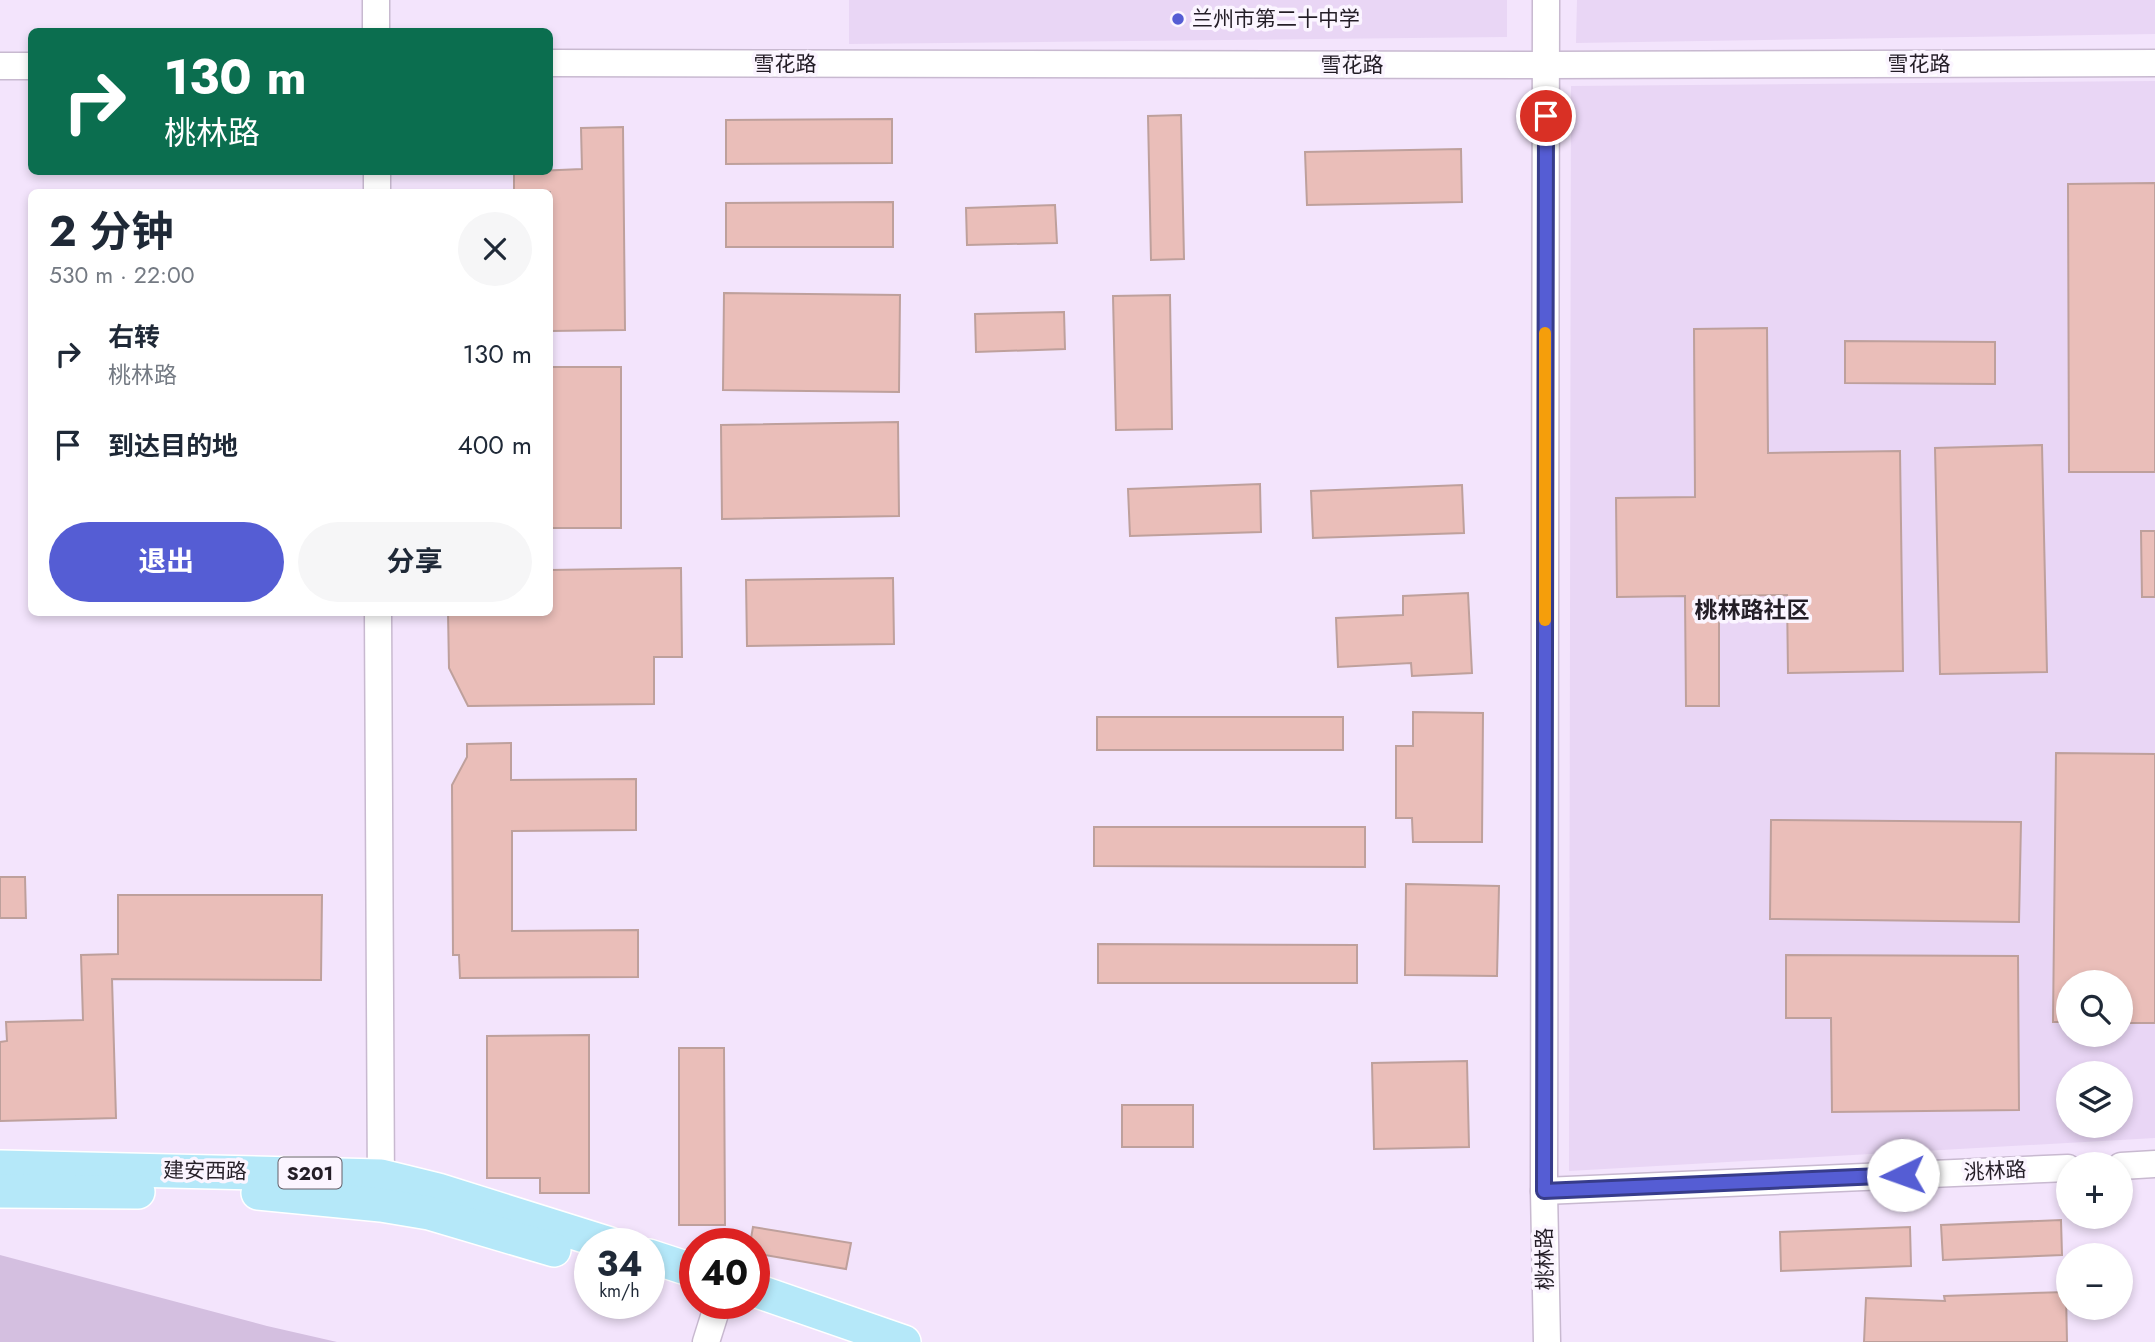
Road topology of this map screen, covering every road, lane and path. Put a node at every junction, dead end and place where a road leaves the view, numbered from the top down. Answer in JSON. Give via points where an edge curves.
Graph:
{"nodes":[{"id":1,"x":376,"y":0,"type":"edge"},
{"id":2,"x":1546,"y":0,"type":"edge"},
{"id":3,"x":376,"y":28,"type":"edge"},
{"id":4,"x":2155,"y":63,"type":"edge"},
{"id":5,"x":553,"y":64,"type":"edge"},
{"id":6,"x":1546,"y":65,"type":"junction"},
{"id":7,"x":0,"y":66,"type":"edge"},
{"id":8,"x":28,"y":66,"type":"edge"},
{"id":9,"x":378,"y":616,"type":"edge"},
{"id":10,"x":2155,"y":1164,"type":"edge"},
{"id":11,"x":2133,"y":1165,"type":"edge"},
{"id":12,"x":0,"y":1167,"type":"edge"},
{"id":13,"x":2056,"y":1169,"type":"edge"},
{"id":14,"x":381,"y":1190,"type":"junction"},
{"id":15,"x":0,"y":1191,"type":"edge"},
{"id":16,"x":1544,"y":1191,"type":"junction"},
{"id":17,"x":574,"y":1233,"type":"edge"},
{"id":18,"x":574,"y":1256,"type":"edge"},
{"id":19,"x":770,"y":1296,"type":"edge"},
{"id":20,"x":770,"y":1317,"type":"edge"},
{"id":21,"x":713,"y":1319,"type":"edge"},
{"id":22,"x":706,"y":1342,"type":"edge"},
{"id":23,"x":841,"y":1342,"type":"edge"},
{"id":24,"x":904,"y":1342,"type":"edge"},
{"id":25,"x":1547,"y":1342,"type":"edge"}],
"edges":[{"from":1,"to":3,"type":"street"},
{"from":2,"to":6,"type":"street","name":"桃林路"},
{"from":4,"to":6,"type":"street","name":"雪花路"},
{"from":5,"to":6,"type":"street","name":"雪花路"},
{"from":6,"to":16,"type":"street","name":"桃林路"},
{"from":7,"to":8,"type":"street"},
{"from":9,"to":14,"type":"street"},
{"from":10,"to":11,"type":"street"},
{"from":12,"to":14,"type":"main road","name":"建安西路","number":"S201"},
{"from":13,"to":16,"type":"street","name":"洮林路"},
{"from":14,"to":15,"type":"main road","name":"建安西路","number":"S201"},
{"from":14,"to":17,"type":"main road","name":"建安西路","number":"S201","via":[[438,1190]]},
{"from":14,"to":18,"type":"main road","name":"建安西路","number":"S201","via":[[429,1213]]},
{"from":16,"to":25,"type":"street","name":"桃林路"},
{"from":19,"to":24,"type":"main road"},
{"from":20,"to":23,"type":"main road"},
{"from":21,"to":22,"type":"street"}]}
